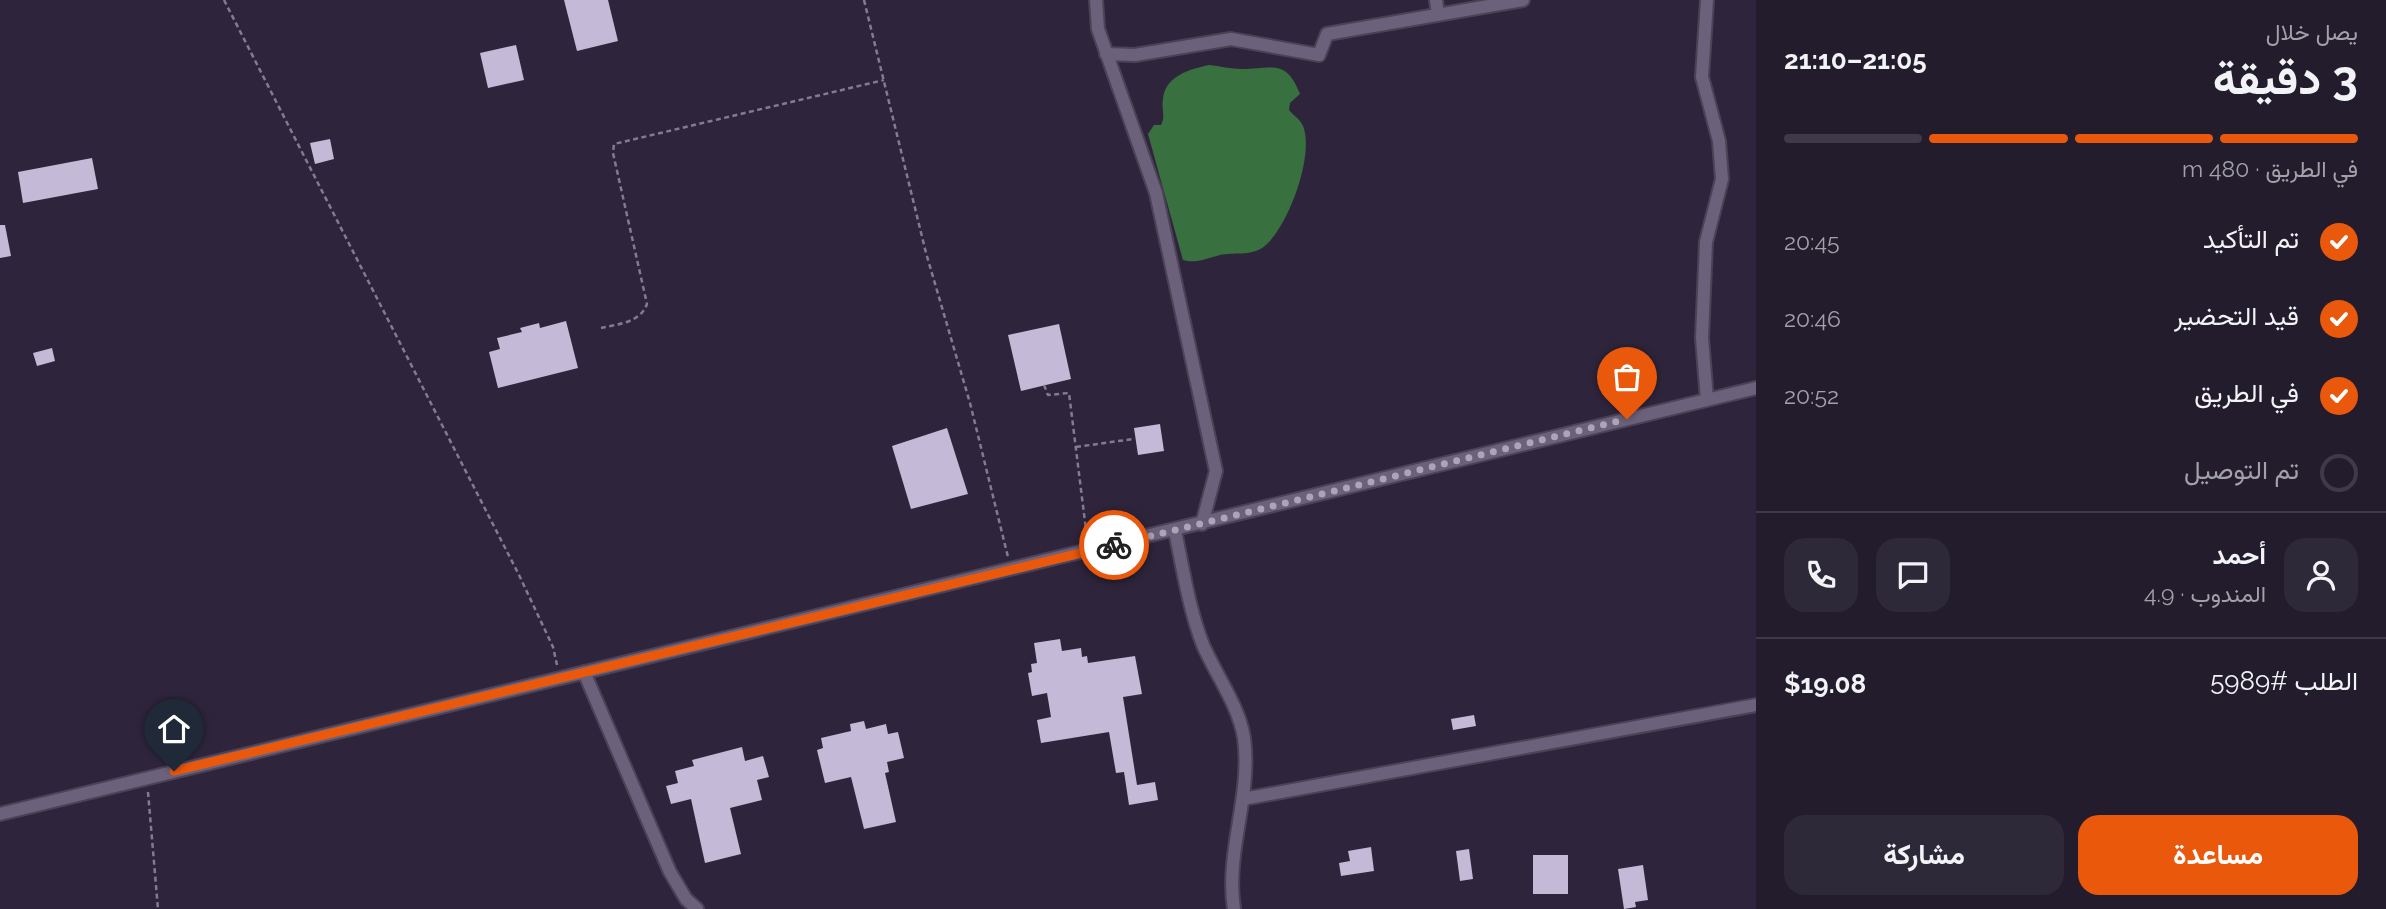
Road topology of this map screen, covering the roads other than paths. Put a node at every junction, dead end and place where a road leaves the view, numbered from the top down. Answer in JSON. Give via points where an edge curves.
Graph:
{"nodes":[{"id":1,"x":1096,"y":0,"type":"edge"},
{"id":2,"x":1436,"y":0,"type":"edge"},
{"id":3,"x":1524,"y":0,"type":"edge"},
{"id":4,"x":1707,"y":0,"type":"edge"},
{"id":5,"x":1438,"y":15,"type":"junction"},
{"id":6,"x":1106,"y":54,"type":"junction"},
{"id":7,"x":1756,"y":388,"type":"edge"},
{"id":8,"x":1707,"y":400,"type":"junction"},
{"id":9,"x":1202,"y":524,"type":"junction"},
{"id":10,"x":1175,"y":531,"type":"junction"},
{"id":11,"x":584,"y":672,"type":"junction"},
{"id":12,"x":1756,"y":705,"type":"edge"},
{"id":13,"x":1243,"y":799,"type":"junction"},
{"id":14,"x":0,"y":814,"type":"edge"},
{"id":15,"x":696,"y":909,"type":"edge"},
{"id":16,"x":1234,"y":909,"type":"edge"}],
"edges":[{"from":1,"to":6,"type":"street"},
{"from":2,"to":5,"type":"street"},
{"from":3,"to":5,"type":"street"},
{"from":4,"to":8,"type":"street","via":[[1702,77],[1719,141],[1722,180],[1706,242],[1702,338]]},
{"from":5,"to":6,"type":"street","via":[[1327,34],[1319,55],[1231,39],[1135,55]]},
{"from":6,"to":9,"type":"street","via":[[1156,193],[1216,471]]},
{"from":7,"to":8,"type":"street"},
{"from":8,"to":9,"type":"street"},
{"from":9,"to":10,"type":"street"},
{"from":10,"to":11,"type":"street"},
{"from":10,"to":13,"type":"street","via":[[1202,642],[1243,731]]},
{"from":11,"to":14,"type":"street"},
{"from":11,"to":15,"type":"street","via":[[670,872]]},
{"from":12,"to":13,"type":"street"},
{"from":13,"to":16,"type":"street","via":[[1232,874]]}]}
